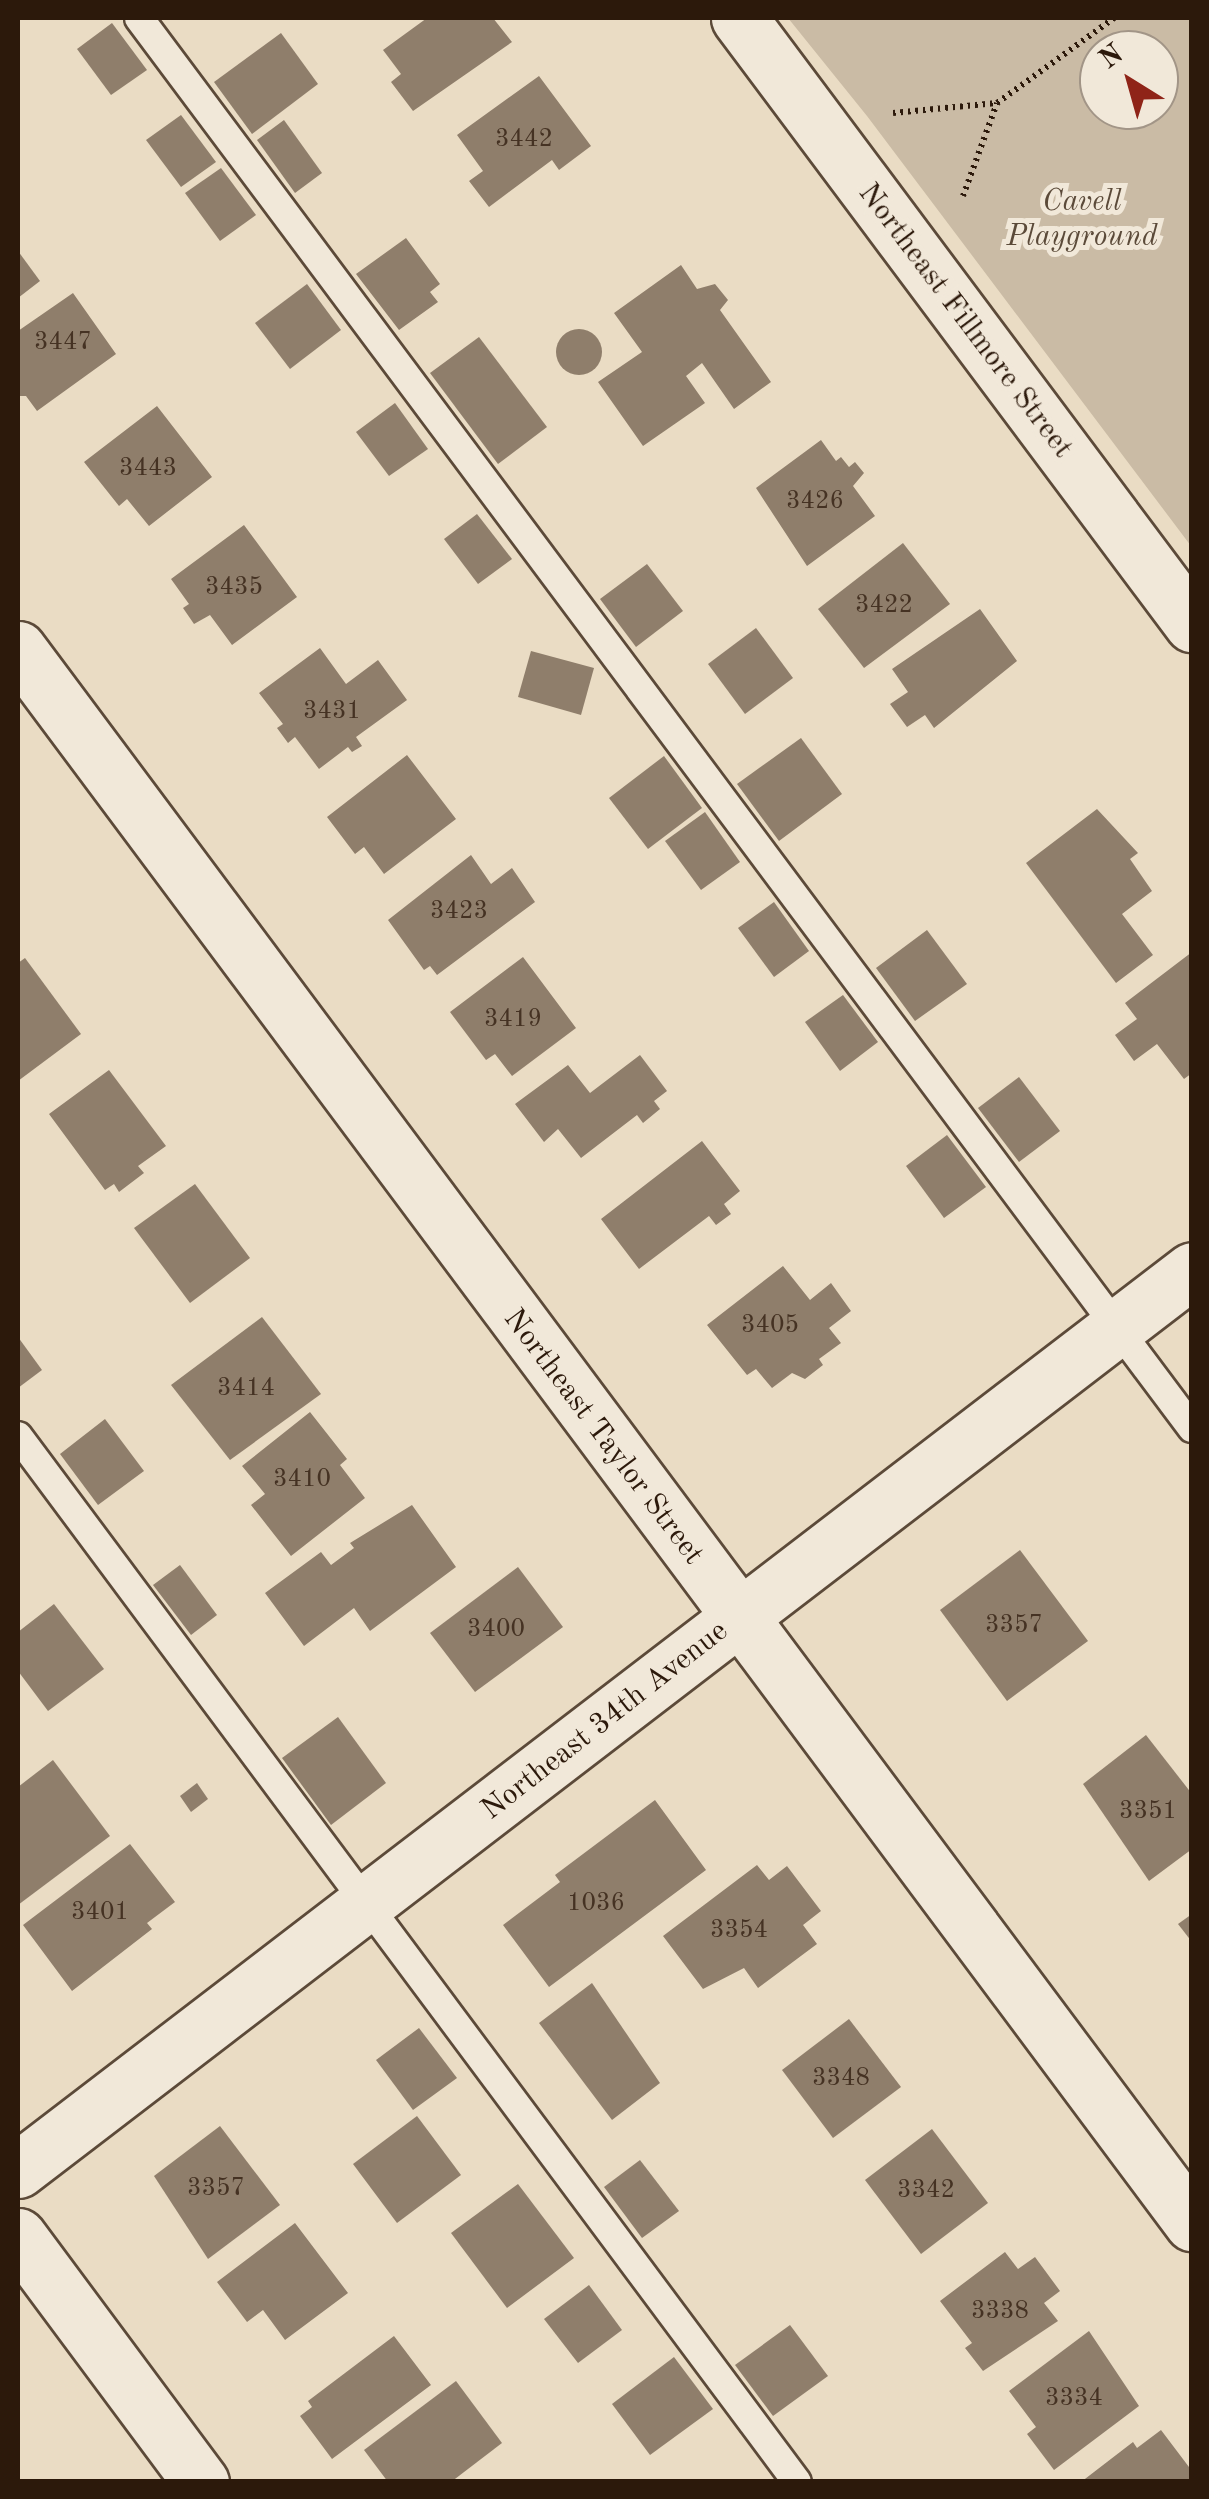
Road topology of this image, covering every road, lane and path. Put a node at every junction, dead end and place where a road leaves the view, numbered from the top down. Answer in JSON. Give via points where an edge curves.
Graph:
{"nodes":[{"id":1,"x":139,"y":18,"type":"edge"},
{"id":2,"x":739,"y":18,"type":"edge"},
{"id":3,"x":1114,"y":18,"type":"edge"},
{"id":4,"x":997,"y":103,"type":"junction"},
{"id":5,"x":893,"y":112,"type":"dead end"},
{"id":6,"x":962,"y":196,"type":"dead end"},
{"id":7,"x":1192,"y":624,"type":"edge"},
{"id":8,"x":18,"y":650,"type":"edge"},
{"id":9,"x":1192,"y":1270,"type":"edge"},
{"id":10,"x":1116,"y":1328,"type":"junction"},
{"id":11,"x":1192,"y":1428,"type":"edge"},
{"id":12,"x":18,"y":1436,"type":"edge"},
{"id":13,"x":738,"y":1618,"type":"junction"},
{"id":14,"x":369,"y":1904,"type":"junction"},
{"id":15,"x":18,"y":2170,"type":"edge"},
{"id":16,"x":1192,"y":2223,"type":"edge"},
{"id":17,"x":18,"y":2236,"type":"edge"},
{"id":18,"x":201,"y":2482,"type":"edge"},
{"id":19,"x":797,"y":2482,"type":"edge"}],
"edges":[{"from":1,"to":10,"type":"lane"},
{"from":2,"to":7,"type":"street","name":"Northeast Fillmore Street"},
{"from":3,"to":4,"type":"path"},
{"from":4,"to":5,"type":"path"},
{"from":4,"to":6,"type":"path"},
{"from":8,"to":13,"type":"street","name":"Northeast Taylor Street"},
{"from":9,"to":10,"type":"street","name":"Northeast 34th Avenue"},
{"from":10,"to":11,"type":"lane"},
{"from":10,"to":13,"type":"street","name":"Northeast 34th Avenue"},
{"from":12,"to":14,"type":"lane"},
{"from":13,"to":14,"type":"street","name":"Northeast 34th Avenue"},
{"from":13,"to":16,"type":"street","name":"Northeast Taylor Street"},
{"from":14,"to":15,"type":"street","name":"Northeast 34th Avenue"},
{"from":14,"to":19,"type":"lane"},
{"from":17,"to":18,"type":"street"}]}
